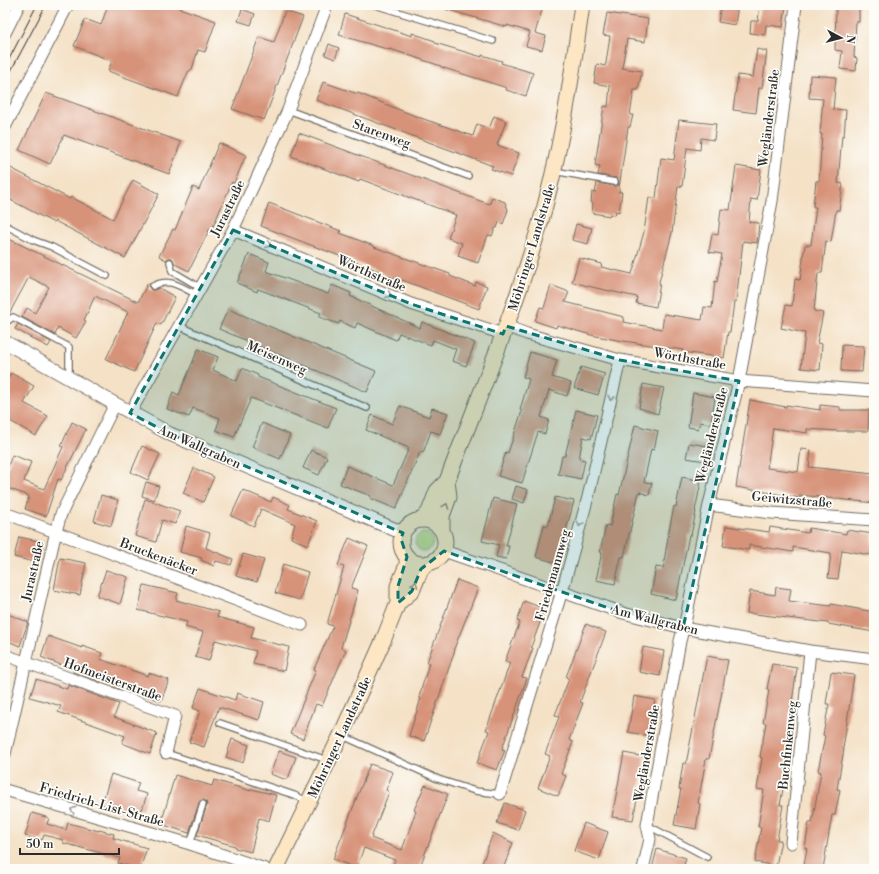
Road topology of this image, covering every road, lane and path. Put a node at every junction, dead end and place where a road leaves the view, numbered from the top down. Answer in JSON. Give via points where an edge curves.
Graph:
{"nodes":[{"id":1,"x":19,"y":5,"type":"edge"},
{"id":2,"x":68,"y":5,"type":"edge"},
{"id":3,"x":327,"y":5,"type":"edge"},
{"id":4,"x":375,"y":5,"type":"edge"},
{"id":5,"x":582,"y":5,"type":"edge"},
{"id":6,"x":796,"y":5,"type":"edge"},
{"id":7,"x":5,"y":33,"type":"edge"},
{"id":8,"x":493,"y":41,"type":"dead end"},
{"id":9,"x":288,"y":110,"type":"junction"},
{"id":10,"x":5,"y":127,"type":"edge"},
{"id":11,"x":553,"y":171,"type":"junction"},
{"id":12,"x":468,"y":176,"type":"dead end"},
{"id":13,"x":615,"y":182,"type":"dead end"},
{"id":14,"x":5,"y":225,"type":"edge"},
{"id":15,"x":233,"y":230,"type":"junction"},
{"id":16,"x":170,"y":262,"type":"dead end"},
{"id":17,"x":106,"y":276,"type":"dead end"},
{"id":18,"x":153,"y":286,"type":"dead end"},
{"id":19,"x":199,"y":291,"type":"junction"},
{"id":20,"x":5,"y":323,"type":"edge"},
{"id":21,"x":179,"y":326,"type":"junction"},
{"id":22,"x":505,"y":330,"type":"junction"},
{"id":23,"x":5,"y":342,"type":"edge"},
{"id":24,"x":620,"y":360,"type":"junction"},
{"id":25,"x":69,"y":378,"type":"junction"},
{"id":26,"x":739,"y":381,"type":"junction"},
{"id":27,"x":874,"y":391,"type":"edge"},
{"id":28,"x":114,"y":404,"type":"junction"},
{"id":29,"x":366,"y":408,"type":"dead end"},
{"id":30,"x":130,"y":413,"type":"junction"},
{"id":31,"x":447,"y":481,"type":"junction"},
{"id":32,"x":709,"y":505,"type":"junction"},
{"id":33,"x":5,"y":513,"type":"edge"},
{"id":34,"x":422,"y":520,"type":"junction"},
{"id":35,"x":874,"y":520,"type":"edge"},
{"id":36,"x":442,"y":530,"type":"junction"},
{"id":37,"x":56,"y":531,"type":"junction"},
{"id":38,"x":403,"y":533,"type":"junction"},
{"id":39,"x":444,"y":551,"type":"junction"},
{"id":40,"x":407,"y":557,"type":"junction"},
{"id":41,"x":428,"y":563,"type":"junction"},
{"id":42,"x":562,"y":592,"type":"junction"},
{"id":43,"x":398,"y":603,"type":"junction"},
{"id":44,"x":302,"y":626,"type":"dead end"},
{"id":45,"x":683,"y":628,"type":"junction"},
{"id":46,"x":810,"y":651,"type":"junction"},
{"id":47,"x":5,"y":655,"type":"edge"},
{"id":48,"x":874,"y":659,"type":"edge"},
{"id":49,"x":27,"y":662,"type":"junction"},
{"id":50,"x":220,"y":723,"type":"dead end"},
{"id":51,"x":341,"y":735,"type":"junction"},
{"id":52,"x":166,"y":753,"type":"joint"},
{"id":53,"x":5,"y":754,"type":"edge"},
{"id":54,"x":329,"y":761,"type":"junction"},
{"id":55,"x":5,"y":790,"type":"edge"},
{"id":56,"x":500,"y":794,"type":"joint"},
{"id":57,"x":309,"y":802,"type":"junction"},
{"id":58,"x":202,"y":804,"type":"dead end"},
{"id":59,"x":647,"y":825,"type":"junction"},
{"id":60,"x":791,"y":843,"type":"dead end"},
{"id":61,"x":190,"y":844,"type":"junction"},
{"id":62,"x":707,"y":857,"type":"dead end"},
{"id":63,"x":265,"y":869,"type":"edge"},
{"id":64,"x":276,"y":869,"type":"edge"},
{"id":65,"x":642,"y":869,"type":"edge"}],
"edges":[{"from":1,"to":7,"type":"street"},
{"from":2,"to":10,"type":"street"},
{"from":3,"to":9,"type":"street","name":"Jurastraße"},
{"from":4,"to":8,"type":"lane"},
{"from":5,"to":11,"type":"main road","name":"Möhringer Landstraße","via":[[568,98]]},
{"from":6,"to":26,"type":"street","name":"Wegländerstraße","via":[[772,201]]},
{"from":9,"to":12,"type":"lane","name":"Starenweg"},
{"from":9,"to":15,"type":"street","name":"Jurastraße"},
{"from":11,"to":13,"type":"lane"},
{"from":11,"to":22,"type":"main road","name":"Möhringer Landstraße","via":[[538,233]]},
{"from":14,"to":17,"type":"lane"},
{"from":15,"to":19,"type":"street","name":"Jurastraße"},
{"from":15,"to":22,"type":"street","name":"Wörthstraße","one_way":true,"via":[[412,304]]},
{"from":16,"to":19,"type":"lane","via":[[172,271]]},
{"from":18,"to":19,"type":"lane","via":[[161,282],[170,282]]},
{"from":19,"to":21,"type":"street","name":"Jurastraße"},
{"from":20,"to":25,"type":"lane","via":[[13,318],[69,347]]},
{"from":21,"to":29,"type":"lane","name":"Meisenweg"},
{"from":21,"to":30,"type":"street","name":"Jurastraße"},
{"from":22,"to":24,"type":"street","name":"Wörthstraße"},
{"from":22,"to":31,"type":"main road","name":"Möhringer Landstraße"},
{"from":23,"to":25,"type":"street","name":"Am Wallgraben"},
{"from":24,"to":26,"type":"street","name":"Wörthstraße"},
{"from":24,"to":42,"type":"street","name":"Friedemannweg","one_way":true,"via":[[588,497]]},
{"from":25,"to":28,"type":"street","name":"Am Wallgraben"},
{"from":26,"to":27,"type":"street","name":"Wörthstraße"},
{"from":26,"to":32,"type":"street","name":"Wegländerstraße"},
{"from":28,"to":30,"type":"street","name":"Am Wallgraben"},
{"from":28,"to":37,"type":"street","name":"Jurastraße","via":[[61,514]]},
{"from":30,"to":38,"type":"street","name":"Am Wallgraben","via":[[170,434]]},
{"from":31,"to":34,"type":"main road","name":"Möhringer Landstraße","via":[[437,491],[429,512]]},
{"from":36,"to":31,"type":"main road","name":"Möhringer Landstraße","one_way":true,"via":[[442,516],[449,497]]},
{"from":32,"to":35,"type":"street","name":"Geiwitzstraße"},
{"from":32,"to":45,"type":"street","name":"Wegländerstraße"},
{"from":33,"to":37,"type":"street","name":"Bruckenäcker"},
{"from":34,"to":36,"type":"main road","via":[[432,521]]},
{"from":34,"to":38,"type":"main road","name":"Möhringer Landstraße","via":[[409,525]]},
{"from":36,"to":39,"type":"main road","name":"Möhringer Landstraße","via":[[446,544]]},
{"from":37,"to":44,"type":"street","name":"Bruckenäcker"},
{"from":37,"to":49,"type":"street","name":"Jurastraße"},
{"from":38,"to":40,"type":"main road","name":"Möhringer Landstraße","via":[[402,545]]},
{"from":39,"to":41,"type":"main road","name":"Möhringer Landstraße","via":[[435,561]]},
{"from":39,"to":42,"type":"street","name":"Am Wallgraben"},
{"from":40,"to":41,"type":"main road","via":[[417,563]]},
{"from":40,"to":43,"type":"main road","name":"Möhringer Landstraße","via":[[407,565],[398,586]]},
{"from":43,"to":41,"type":"main road","name":"Möhringer Landstraße","one_way":true,"via":[[412,591],[421,569]]},
{"from":42,"to":45,"type":"street","name":"Am Wallgraben","via":[[624,613]]},
{"from":42,"to":56,"type":"street","name":"Friedemannweg"},
{"from":43,"to":51,"type":"main road","name":"Möhringer Landstraße"},
{"from":45,"to":46,"type":"street","name":"Am Wallgraben"},
{"from":45,"to":59,"type":"street","name":"Wegländerstraße"},
{"from":46,"to":48,"type":"street","name":"Am Wallgraben"},
{"from":46,"to":60,"type":"street","name":"Buchfinkenweg"},
{"from":47,"to":49,"type":"street","name":"Hofmeisterstraße"},
{"from":49,"to":52,"type":"street","name":"Hofmeisterstraße","via":[[175,716]]},
{"from":49,"to":53,"type":"street","name":"Jurastraße"},
{"from":50,"to":54,"type":"lane"},
{"from":51,"to":54,"type":"main road","name":"Möhringer Landstraße"},
{"from":51,"to":56,"type":"lane","via":[[438,779],[475,791]]},
{"from":52,"to":57,"type":"lane"},
{"from":54,"to":57,"type":"main road","name":"Möhringer Landstraße"},
{"from":61,"to":55,"type":"street","name":"Friedrich-List-Straße","one_way":true},
{"from":57,"to":64,"type":"main road","name":"Möhringer Landstraße"},
{"from":58,"to":61,"type":"lane"},
{"from":59,"to":62,"type":"lane"},
{"from":59,"to":65,"type":"street","name":"Wegländerstraße","via":[[650,839]]},
{"from":61,"to":63,"type":"street","name":"Friedrich-List-Straße"}]}
